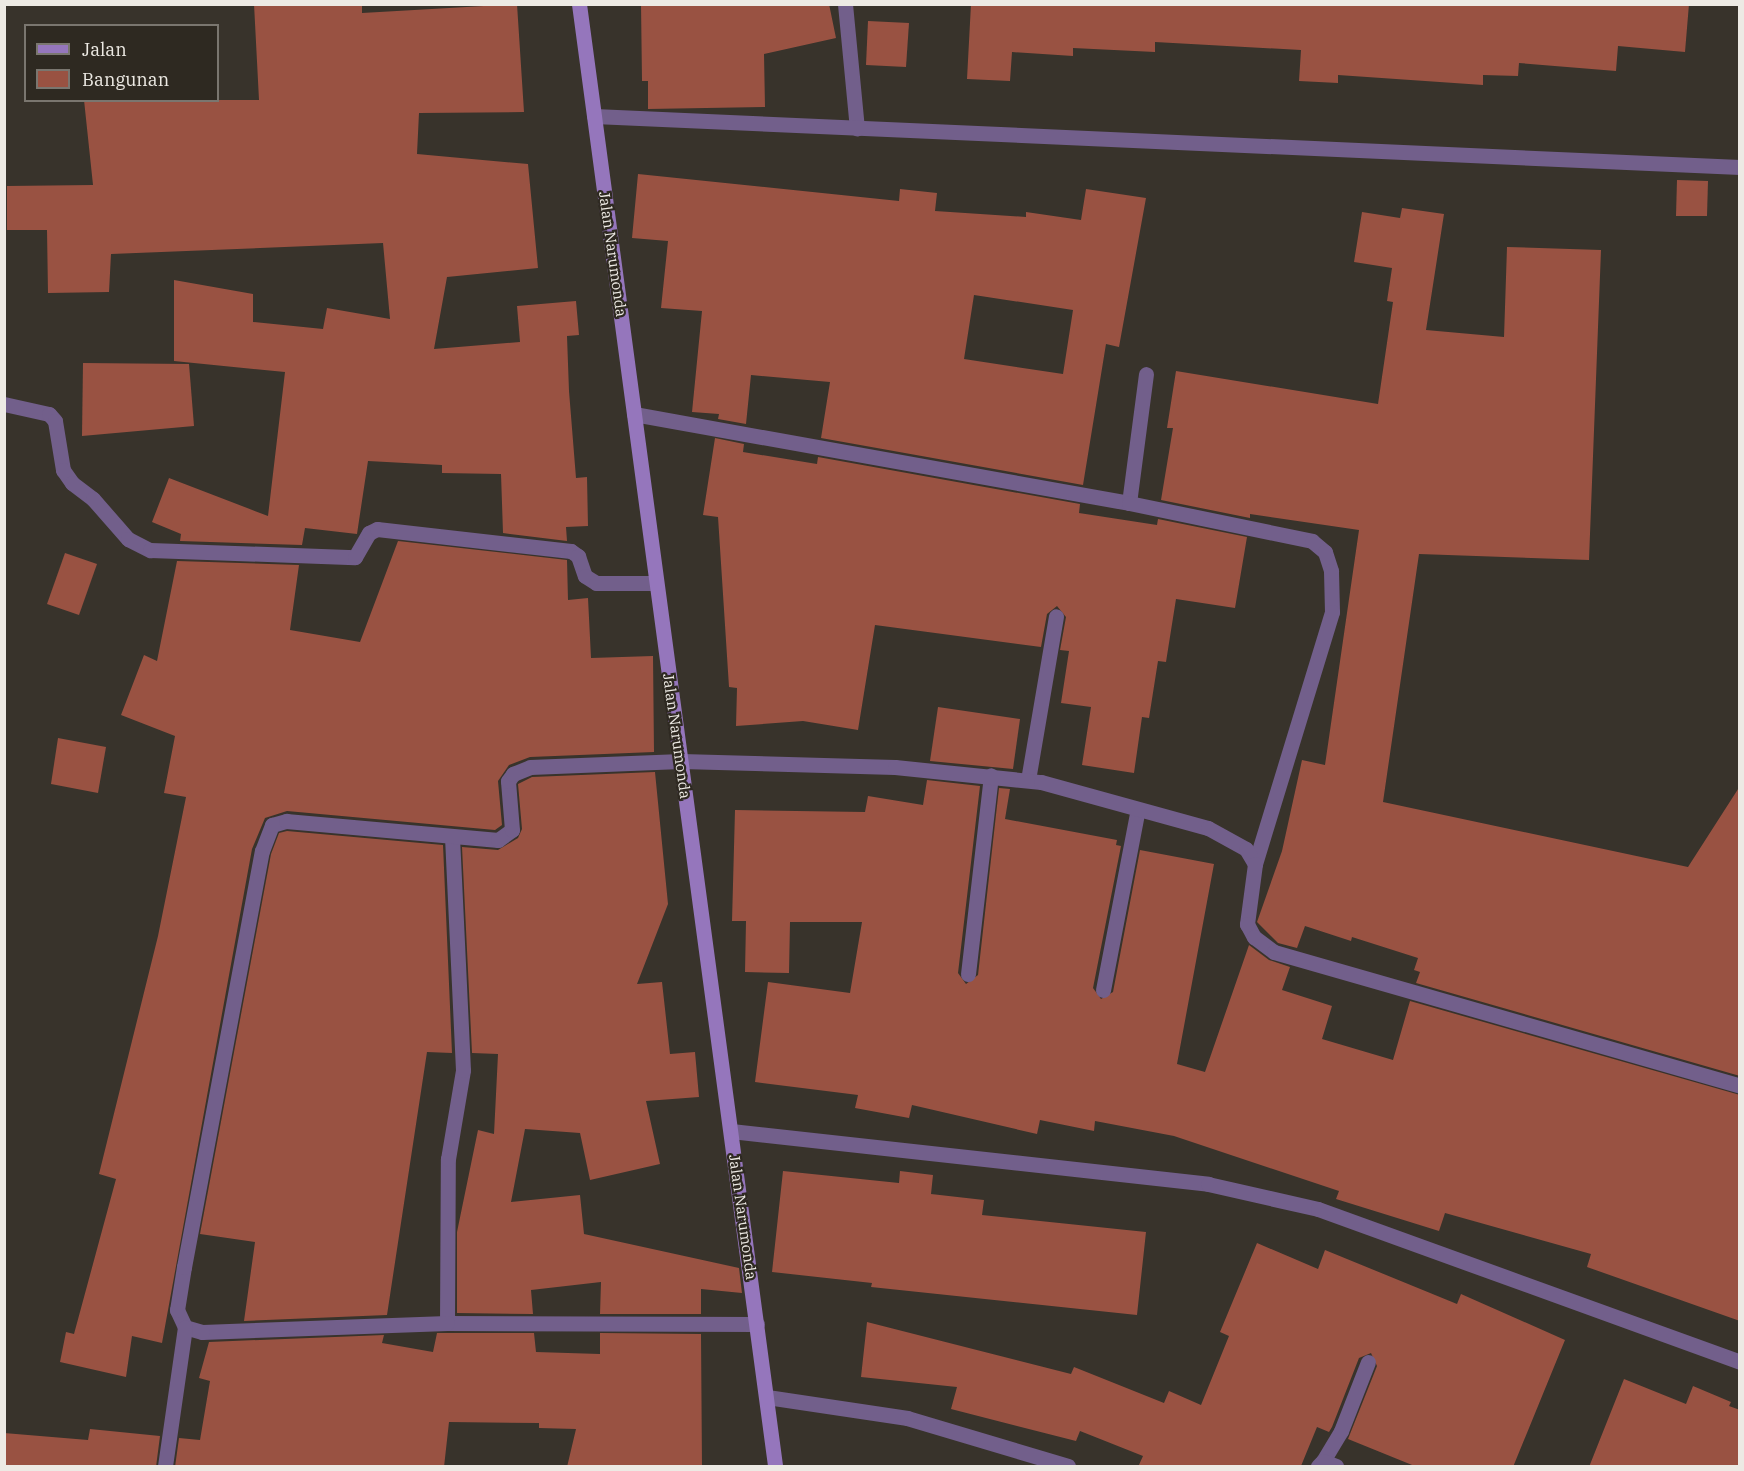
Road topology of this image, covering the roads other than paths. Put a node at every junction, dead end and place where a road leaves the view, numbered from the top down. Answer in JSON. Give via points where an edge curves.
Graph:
{"nodes":[{"id":1,"x":579,"y":4,"type":"edge"},
{"id":2,"x":845,"y":4,"type":"edge"},
{"id":3,"x":594,"y":116,"type":"junction"},
{"id":4,"x":857,"y":128,"type":"junction"},
{"id":5,"x":1740,"y":167,"type":"edge"},
{"id":6,"x":1146,"y":374,"type":"dead end"},
{"id":7,"x":4,"y":404,"type":"edge"},
{"id":8,"x":634,"y":414,"type":"junction"},
{"id":9,"x":1130,"y":503,"type":"junction"},
{"id":10,"x":654,"y":583,"type":"junction"},
{"id":11,"x":1056,"y":616,"type":"dead end"},
{"id":12,"x":681,"y":761,"type":"junction"},
{"id":13,"x":992,"y":775,"type":"junction"},
{"id":14,"x":1028,"y":780,"type":"junction"},
{"id":15,"x":1138,"y":809,"type":"junction"},
{"id":16,"x":452,"y":836,"type":"junction"},
{"id":17,"x":1255,"y":864,"type":"junction"},
{"id":18,"x":968,"y":974,"type":"dead end"},
{"id":19,"x":1103,"y":990,"type":"dead end"},
{"id":20,"x":1740,"y":1086,"type":"edge"},
{"id":21,"x":731,"y":1131,"type":"junction"},
{"id":22,"x":447,"y":1323,"type":"junction"},
{"id":23,"x":757,"y":1324,"type":"junction"},
{"id":24,"x":185,"y":1327,"type":"junction"},
{"id":25,"x":1368,"y":1362,"type":"dead end"},
{"id":26,"x":1740,"y":1362,"type":"edge"},
{"id":27,"x":767,"y":1397,"type":"junction"},
{"id":28,"x":1326,"y":1465,"type":"edge"},
{"id":29,"x":165,"y":1467,"type":"edge"},
{"id":30,"x":775,"y":1467,"type":"edge"},
{"id":31,"x":1068,"y":1467,"type":"edge"}],
"edges":[{"from":1,"to":3,"type":"street","name":"Jalan Narumonda"},
{"from":2,"to":4,"type":"street"},
{"from":3,"to":4,"type":"street"},
{"from":3,"to":8,"type":"street","name":"Jalan Narumonda"},
{"from":4,"to":5,"type":"street"},
{"from":6,"to":9,"type":"street"},
{"from":7,"to":10,"type":"street","via":[[49,414],[55,421],[63,470],[72,483],[93,499],[128,539],[150,550],[355,557],[369,533],[377,529],[571,551],[578,556],[585,576],[596,583]]},
{"from":8,"to":9,"type":"street"},
{"from":8,"to":10,"type":"street","name":"Jalan Narumonda"},
{"from":9,"to":17,"type":"street","via":[[1312,542],[1325,552],[1331,571],[1332,612]]},
{"from":10,"to":12,"type":"street","name":"Jalan Narumonda"},
{"from":11,"to":14,"type":"street"},
{"from":12,"to":13,"type":"street","via":[[896,767]]},
{"from":12,"to":16,"type":"street","via":[[530,767],[513,774],[508,781],[510,836],[498,840]]},
{"from":12,"to":21,"type":"street","name":"Jalan Narumonda"},
{"from":13,"to":14,"type":"street"},
{"from":13,"to":18,"type":"street"},
{"from":14,"to":15,"type":"street"},
{"from":15,"to":17,"type":"street","via":[[1229,836],[1246,849]]},
{"from":15,"to":19,"type":"street"},
{"from":16,"to":22,"type":"street","via":[[463,1070],[448,1159]]},
{"from":16,"to":24,"type":"street","via":[[286,821],[272,825],[262,851],[184,1267],[177,1310]]},
{"from":17,"to":20,"type":"street","via":[[1247,924],[1254,937],[1274,952]]},
{"from":21,"to":23,"type":"street","name":"Jalan Narumonda"},
{"from":21,"to":26,"type":"street","via":[[1230,1189],[1318,1209]]},
{"from":22,"to":23,"type":"street"},
{"from":22,"to":24,"type":"street","via":[[202,1332]]},
{"from":23,"to":27,"type":"street","name":"Jalan Narumonda"},
{"from":24,"to":29,"type":"street"},
{"from":25,"to":28,"type":"street"},
{"from":27,"to":30,"type":"street","name":"Jalan Narumonda"},
{"from":27,"to":31,"type":"street","via":[[907,1418]]}]}
